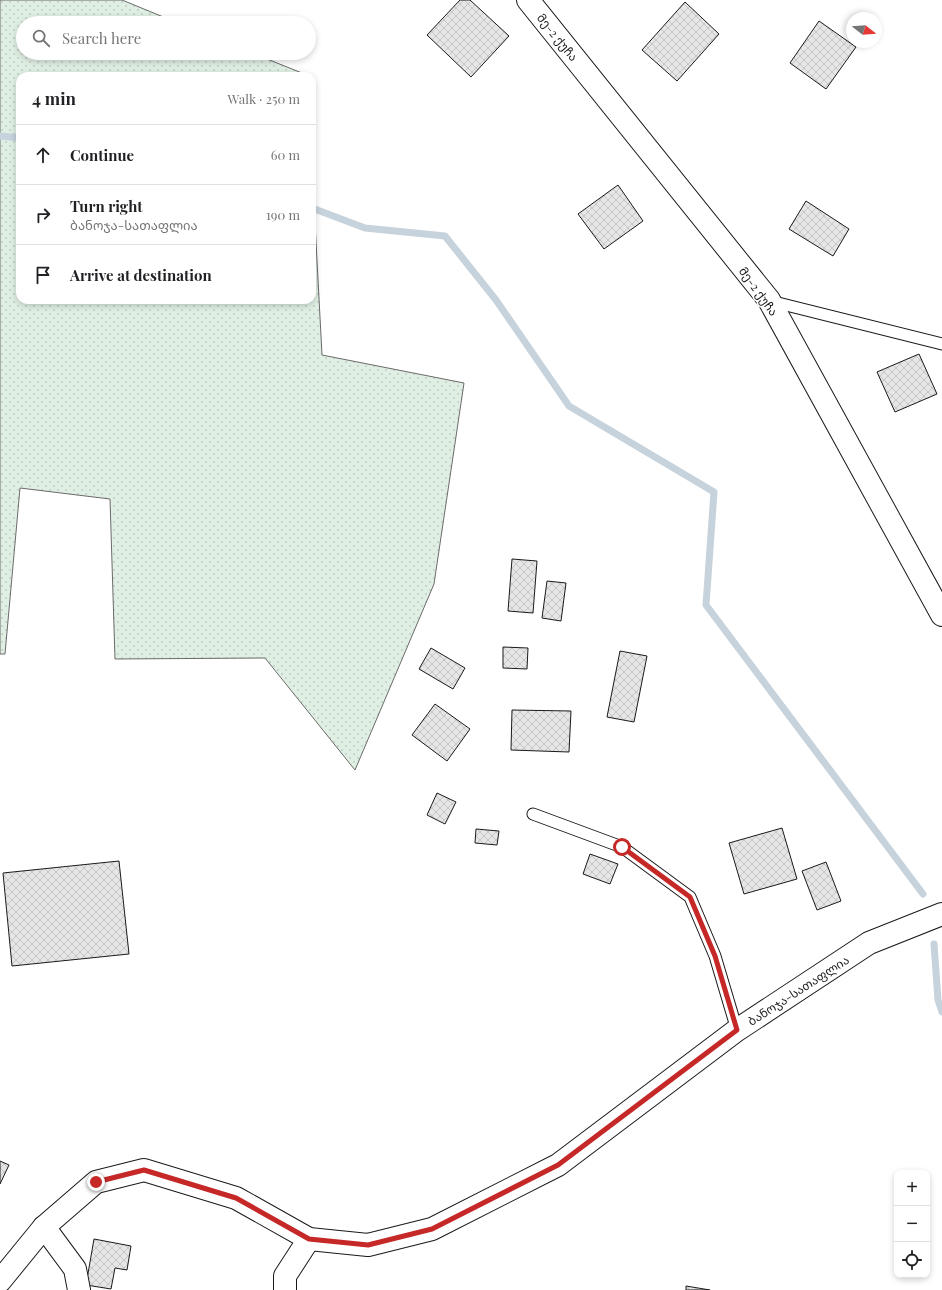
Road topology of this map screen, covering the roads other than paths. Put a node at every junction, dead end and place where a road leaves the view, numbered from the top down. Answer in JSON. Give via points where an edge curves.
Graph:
{"nodes":[{"id":1,"x":528,"y":0,"type":"edge"},
{"id":2,"x":769,"y":300,"type":"junction"},
{"id":3,"x":942,"y":344,"type":"edge"},
{"id":4,"x":942,"y":615,"type":"edge"},
{"id":5,"x":533,"y":814,"type":"dead end"},
{"id":6,"x":942,"y":914,"type":"edge"},
{"id":7,"x":737,"y":1030,"type":"junction"},
{"id":8,"x":44,"y":1226,"type":"junction"},
{"id":9,"x":309,"y":1239,"type":"junction"},
{"id":10,"x":0,"y":1281,"type":"edge"},
{"id":11,"x":79,"y":1290,"type":"edge"},
{"id":12,"x":285,"y":1290,"type":"edge"}],
"edges":[{"from":1,"to":2,"type":"street","name":"მე-2 ქუჩა"},
{"from":2,"to":3,"type":"lane"},
{"from":2,"to":4,"type":"street","name":"მე-2 ქუჩა"},
{"from":5,"to":7,"type":"lane","via":[[622,847],[690,897],[715,956]]},
{"from":6,"to":7,"type":"street","name":"ბანოჯა-სათაფლია","via":[[869,944]]},
{"from":7,"to":9,"type":"street","name":"ბანოჯა-სათაფლია","via":[[558,1165],[432,1229],[368,1245]]},
{"from":8,"to":9,"type":"street","name":"ბანოჯა-სათაფლია","via":[[96,1182],[144,1170],[236,1198]]},
{"from":8,"to":10,"type":"street","name":"ბანოჯა-სათაფლია"},
{"from":8,"to":11,"type":"street","via":[[75,1269]]},
{"from":9,"to":12,"type":"street","via":[[285,1276]]}]}
